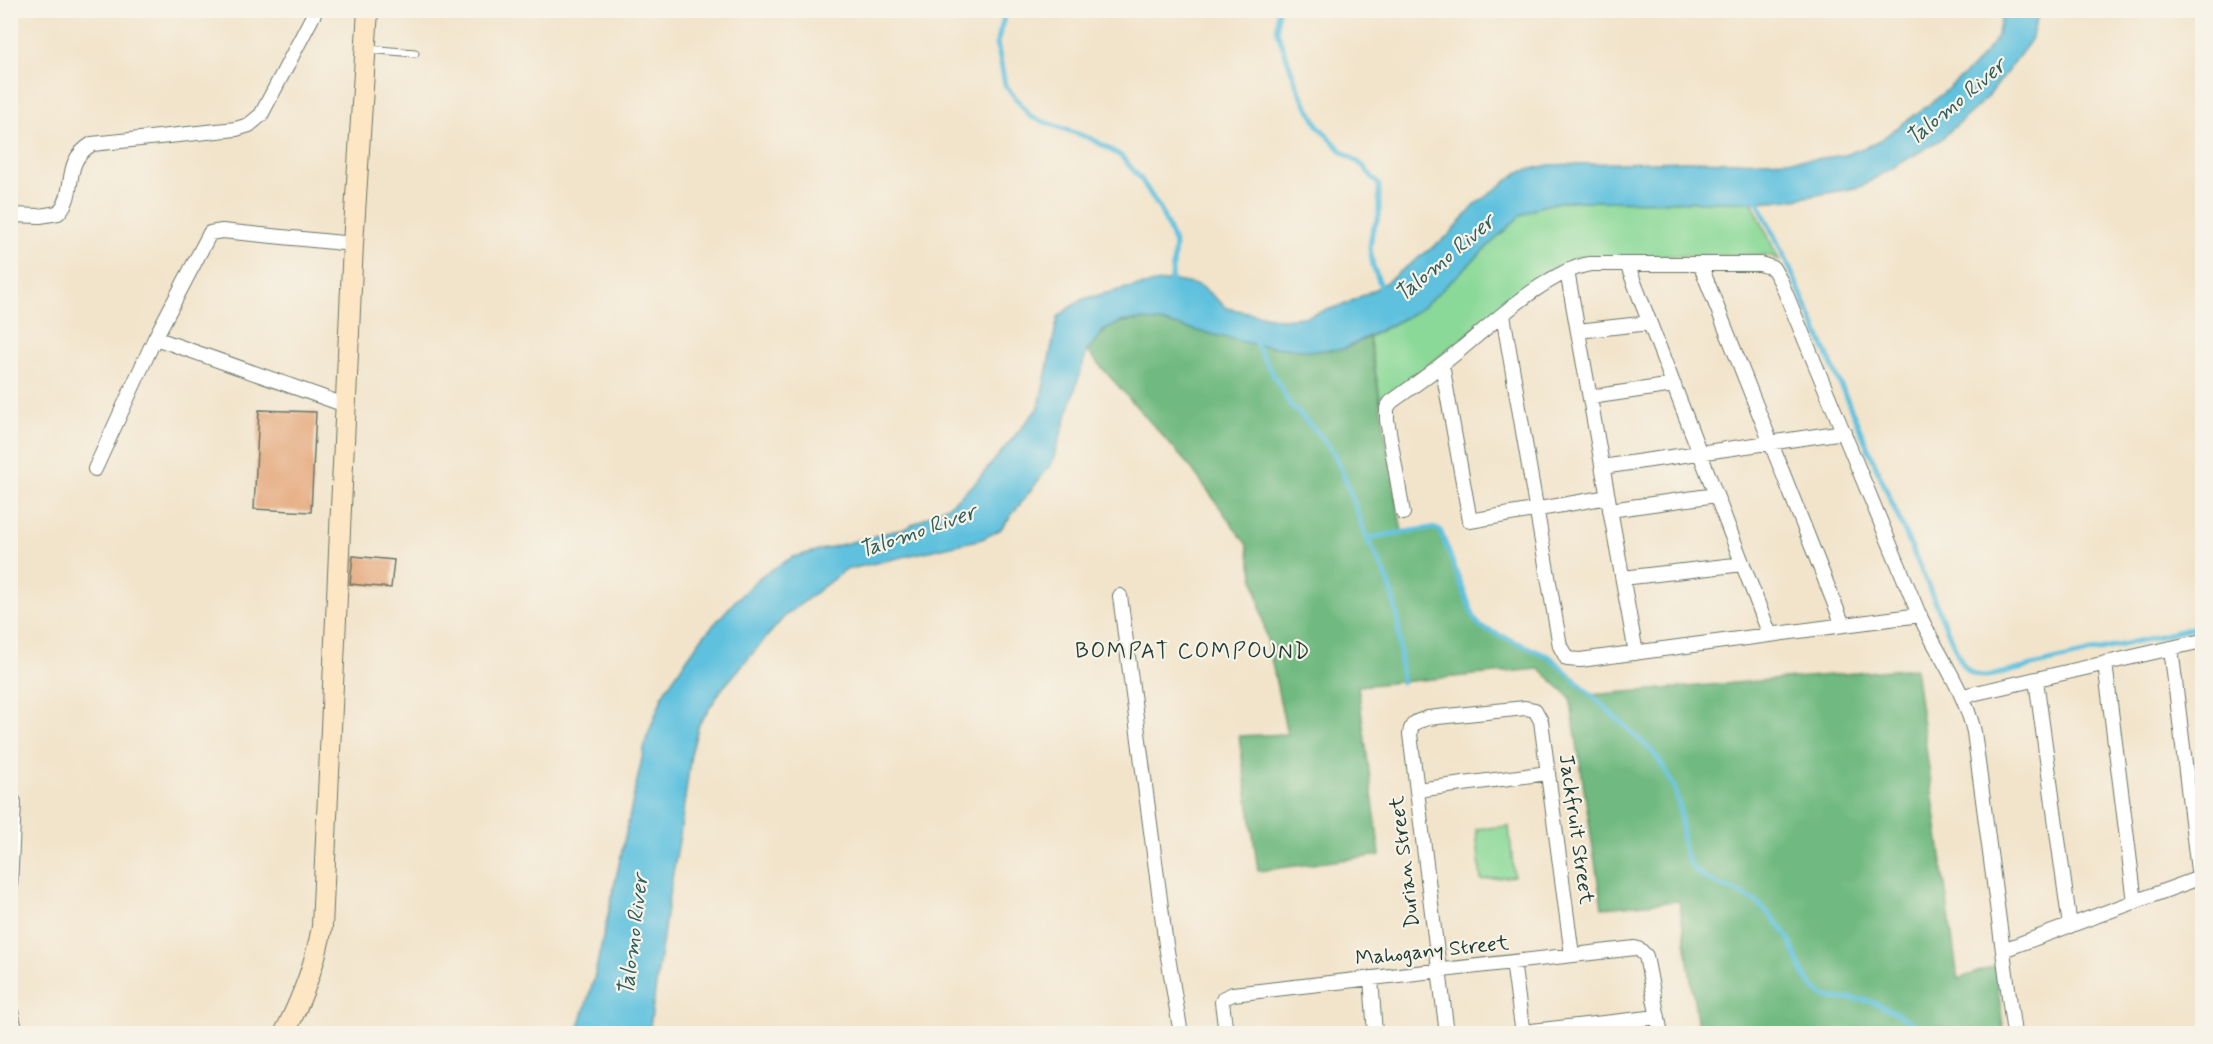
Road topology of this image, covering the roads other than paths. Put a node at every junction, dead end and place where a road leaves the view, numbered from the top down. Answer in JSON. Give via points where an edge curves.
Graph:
{"nodes":[{"id":1,"x":316,"y":10,"type":"edge"},
{"id":2,"x":368,"y":10,"type":"edge"},
{"id":3,"x":365,"y":49,"type":"junction"},
{"id":4,"x":415,"y":53,"type":"dead end"},
{"id":5,"x":10,"y":215,"type":"edge"},
{"id":6,"x":353,"y":244,"type":"junction"},
{"id":7,"x":1627,"y":264,"type":"junction"},
{"id":8,"x":1700,"y":264,"type":"junction"},
{"id":9,"x":1567,"y":271,"type":"junction"},
{"id":10,"x":1503,"y":315,"type":"junction"},
{"id":11,"x":1649,"y":323,"type":"junction"},
{"id":12,"x":1578,"y":331,"type":"junction"},
{"id":13,"x":155,"y":338,"type":"junction"},
{"id":14,"x":1442,"y":364,"type":"junction"},
{"id":15,"x":1674,"y":385,"type":"junction"},
{"id":16,"x":1590,"y":397,"type":"junction"},
{"id":17,"x":345,"y":405,"type":"junction"},
{"id":18,"x":1844,"y":432,"type":"junction"},
{"id":19,"x":1771,"y":443,"type":"junction"},
{"id":20,"x":1700,"y":453,"type":"junction"},
{"id":21,"x":1602,"y":467,"type":"junction"},
{"id":22,"x":95,"y":470,"type":"dead end"},
{"id":23,"x":1716,"y":495,"type":"junction"},
{"id":24,"x":1609,"y":504,"type":"junction"},
{"id":25,"x":1536,"y":509,"type":"junction"},
{"id":26,"x":1403,"y":513,"type":"dead end"},
{"id":27,"x":1743,"y":564,"type":"junction"},
{"id":28,"x":1623,"y":578,"type":"junction"},
{"id":29,"x":1120,"y":596,"type":"dead end"},
{"id":30,"x":1920,"y":615,"type":"junction"},
{"id":31,"x":1843,"y":625,"type":"junction"},
{"id":32,"x":1770,"y":634,"type":"junction"},
{"id":33,"x":2202,"y":641,"type":"edge"},
{"id":34,"x":2171,"y":648,"type":"junction"},
{"id":35,"x":1636,"y":652,"type":"junction"},
{"id":36,"x":2105,"y":663,"type":"junction"},
{"id":37,"x":2036,"y":680,"type":"junction"},
{"id":38,"x":1963,"y":696,"type":"junction"},
{"id":39,"x":1535,"y":710,"type":"joint"},
{"id":40,"x":1548,"y":773,"type":"junction"},
{"id":41,"x":1417,"y":790,"type":"junction"},
{"id":42,"x":14,"y":802,"type":"dead end"},
{"id":43,"x":2201,"y":878,"type":"edge"},
{"id":44,"x":10,"y":886,"type":"edge"},
{"id":45,"x":2135,"y":902,"type":"junction"},
{"id":46,"x":2070,"y":926,"type":"junction"},
{"id":47,"x":2003,"y":950,"type":"junction"},
{"id":48,"x":1572,"y":955,"type":"junction"},
{"id":49,"x":1513,"y":962,"type":"junction"},
{"id":50,"x":1438,"y":970,"type":"junction"},
{"id":51,"x":1371,"y":978,"type":"junction"},
{"id":52,"x":10,"y":1007,"type":"edge"},
{"id":53,"x":1658,"y":1017,"type":"junction"},
{"id":54,"x":1523,"y":1033,"type":"edge"},
{"id":55,"x":16,"y":1034,"type":"edge"},
{"id":56,"x":284,"y":1034,"type":"edge"},
{"id":57,"x":1181,"y":1034,"type":"edge"},
{"id":58,"x":1226,"y":1034,"type":"edge"},
{"id":59,"x":1375,"y":1034,"type":"edge"},
{"id":60,"x":1447,"y":1034,"type":"edge"},
{"id":61,"x":1661,"y":1034,"type":"edge"},
{"id":62,"x":2014,"y":1034,"type":"edge"}],
"edges":[{"from":1,"to":5,"type":"street","via":[[255,121],[236,129],[92,144],[78,155],[66,200],[58,213]]},
{"from":2,"to":3,"type":"street"},
{"from":3,"to":4,"type":"lane"},
{"from":3,"to":6,"type":"street"},
{"from":6,"to":13,"type":"street","via":[[210,233]]},
{"from":6,"to":17,"type":"street"},
{"from":7,"to":8,"type":"street"},
{"from":7,"to":9,"type":"street","via":[[1590,264]]},
{"from":7,"to":11,"type":"street"},
{"from":8,"to":18,"type":"street","via":[[1760,264],[1773,268]]},
{"from":8,"to":19,"type":"street"},
{"from":9,"to":10,"type":"street"},
{"from":9,"to":12,"type":"street"},
{"from":10,"to":14,"type":"street"},
{"from":10,"to":25,"type":"street"},
{"from":11,"to":12,"type":"street"},
{"from":11,"to":15,"type":"street"},
{"from":12,"to":16,"type":"street"},
{"from":13,"to":17,"type":"street"},
{"from":13,"to":22,"type":"street"},
{"from":14,"to":25,"type":"street","via":[[1470,521]]},
{"from":14,"to":26,"type":"street","via":[[1387,408]]},
{"from":15,"to":16,"type":"street"},
{"from":15,"to":20,"type":"street"},
{"from":16,"to":21,"type":"street"},
{"from":17,"to":56,"type":"street","via":[[322,927],[307,987]]},
{"from":18,"to":19,"type":"street"},
{"from":18,"to":30,"type":"street"},
{"from":19,"to":20,"type":"street"},
{"from":19,"to":31,"type":"street"},
{"from":20,"to":21,"type":"street"},
{"from":20,"to":23,"type":"street"},
{"from":21,"to":24,"type":"street"},
{"from":23,"to":24,"type":"street"},
{"from":23,"to":27,"type":"street"},
{"from":24,"to":25,"type":"street"},
{"from":24,"to":28,"type":"street"},
{"from":25,"to":35,"type":"street","via":[[1562,654],[1573,661]]},
{"from":27,"to":28,"type":"street"},
{"from":27,"to":32,"type":"street"},
{"from":28,"to":35,"type":"street"},
{"from":29,"to":57,"type":"street"},
{"from":30,"to":31,"type":"street"},
{"from":30,"to":38,"type":"street"},
{"from":31,"to":32,"type":"street"},
{"from":32,"to":35,"type":"street"},
{"from":33,"to":34,"type":"street"},
{"from":34,"to":36,"type":"street"},
{"from":34,"to":43,"type":"street"},
{"from":36,"to":37,"type":"street"},
{"from":36,"to":45,"type":"street"},
{"from":37,"to":38,"type":"street"},
{"from":37,"to":46,"type":"street"},
{"from":38,"to":47,"type":"street","via":[[1974,732]]},
{"from":39,"to":40,"type":"street","name":"Jackfruit Street","via":[[1541,721]]},
{"from":39,"to":41,"type":"street","name":"Durian Street","via":[[1415,722],[1410,734]]},
{"from":40,"to":41,"type":"street"},
{"from":40,"to":48,"type":"street","name":"Jackfruit Street"},
{"from":41,"to":50,"type":"street","name":"Durian Street"},
{"from":42,"to":44,"type":"street"},
{"from":43,"to":45,"type":"street"},
{"from":45,"to":46,"type":"street"},
{"from":46,"to":47,"type":"street"},
{"from":47,"to":62,"type":"street"},
{"from":48,"to":49,"type":"street","name":"Mahogany Street"},
{"from":48,"to":53,"type":"street","name":"Mahogany Street","via":[[1635,948],[1644,952]]},
{"from":49,"to":50,"type":"street","name":"Mahogany Street"},
{"from":49,"to":54,"type":"street"},
{"from":50,"to":51,"type":"street","name":"Mahogany Street"},
{"from":50,"to":60,"type":"street","name":"Durian Street"},
{"from":51,"to":58,"type":"street","name":"Mahogany Street","via":[[1233,994],[1224,998],[1222,1008]]},
{"from":51,"to":59,"type":"street"},
{"from":52,"to":55,"type":"street"},
{"from":53,"to":54,"type":"street"},
{"from":53,"to":61,"type":"street"}]}
